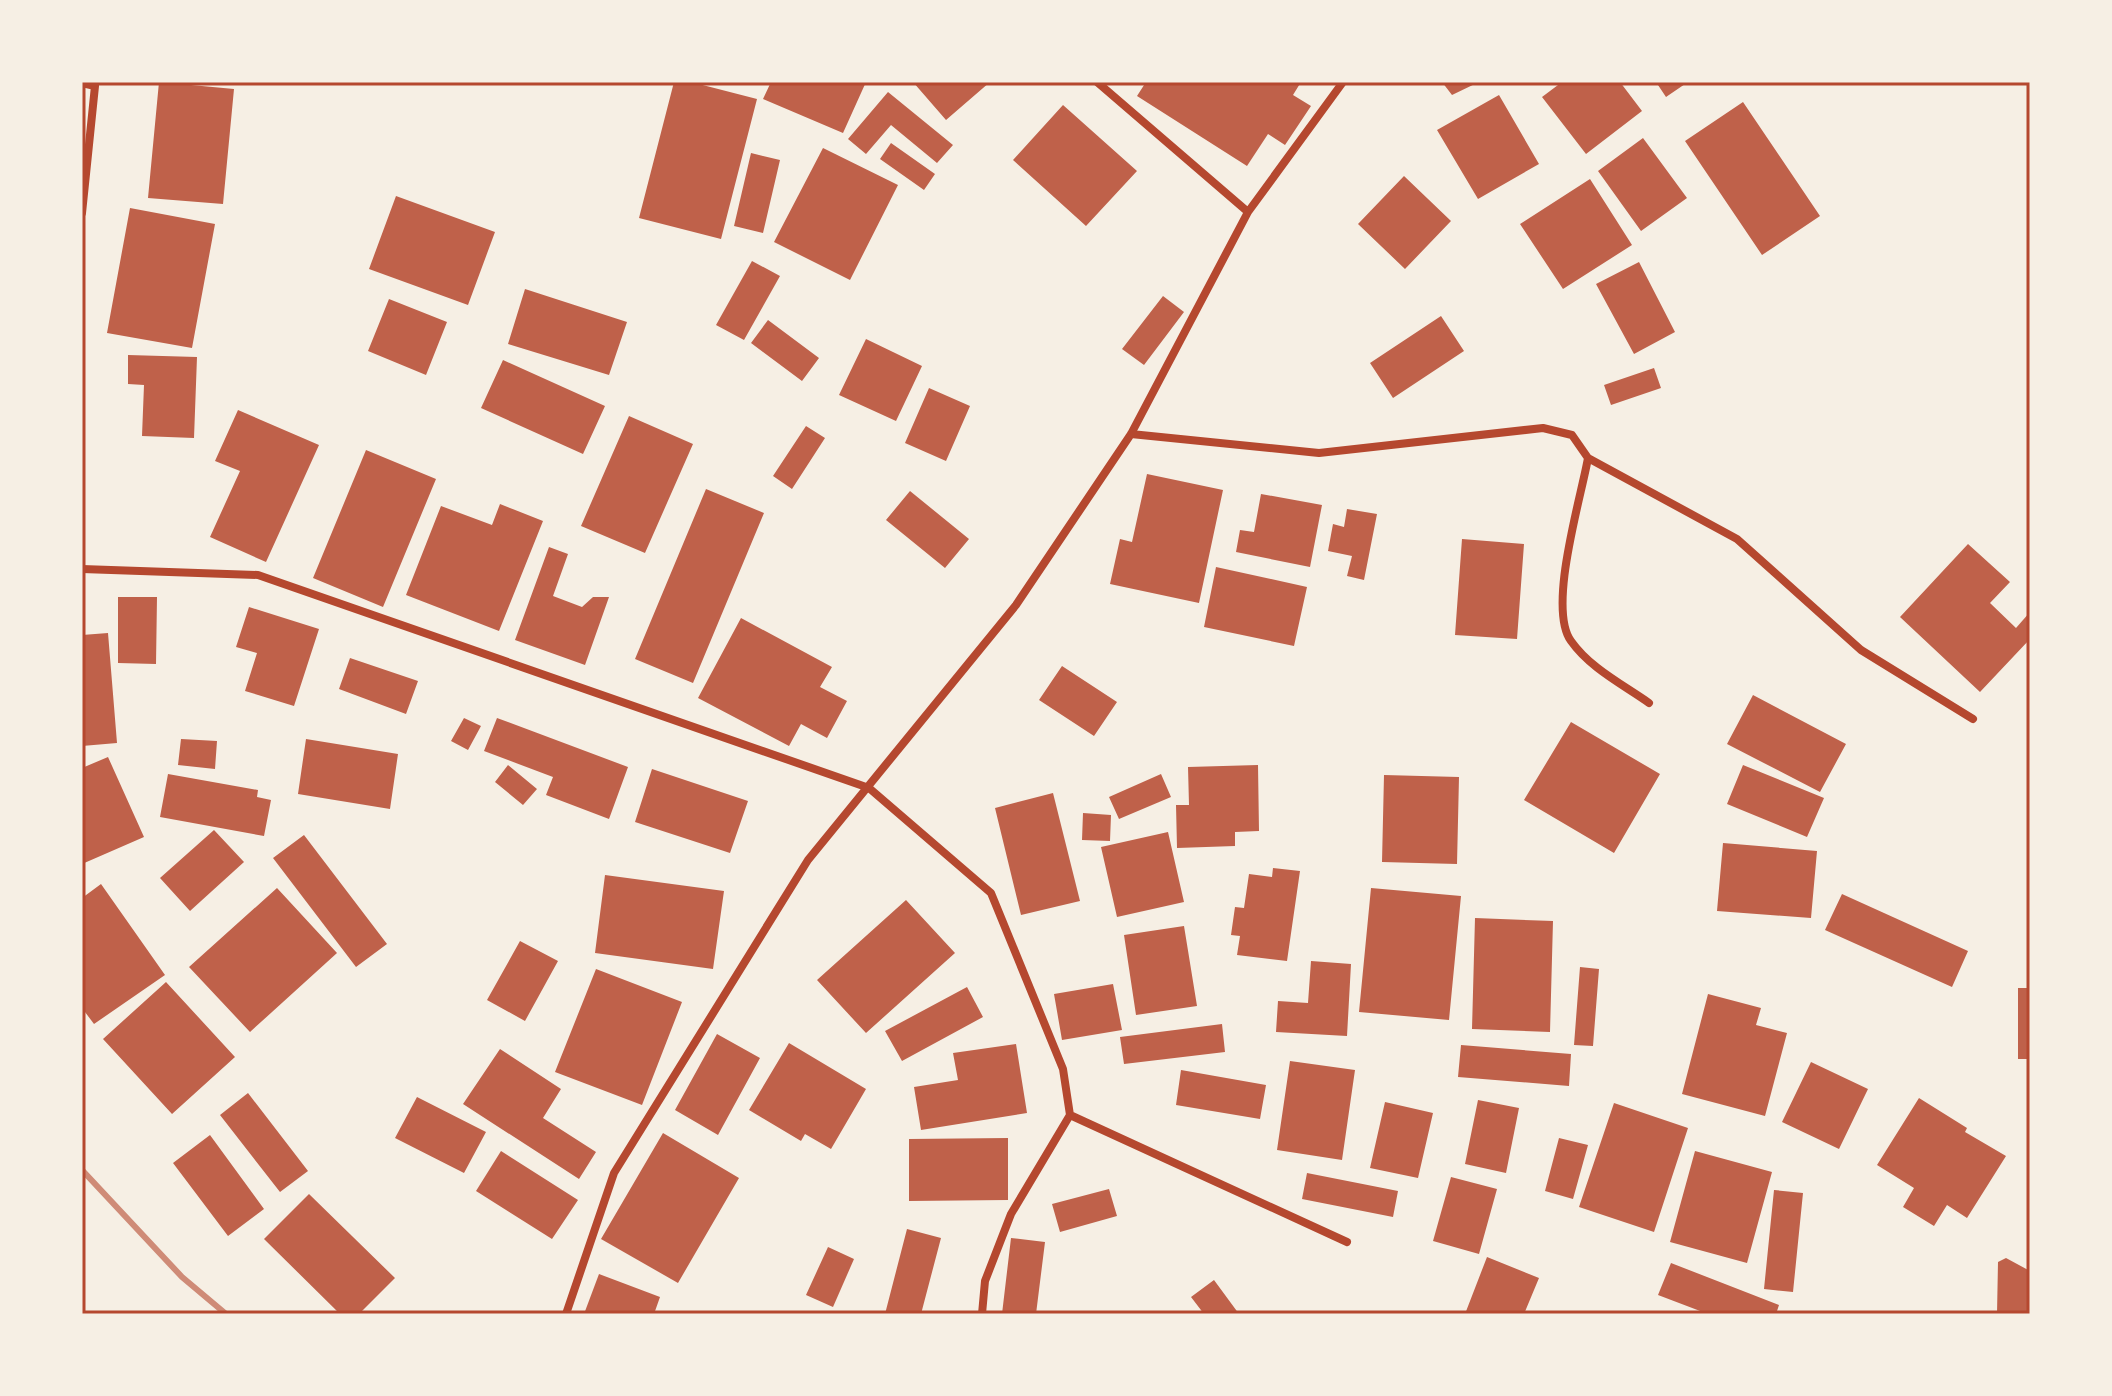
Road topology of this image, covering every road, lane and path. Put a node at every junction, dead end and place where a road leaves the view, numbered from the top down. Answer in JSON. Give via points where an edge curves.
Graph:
{"nodes":[{"id":1,"x":1097,"y":82,"type":"edge"},
{"id":2,"x":1343,"y":82,"type":"edge"},
{"id":3,"x":82,"y":83,"type":"edge"},
{"id":4,"x":1248,"y":212,"type":"junction"},
{"id":5,"x":82,"y":213,"type":"edge"},
{"id":6,"x":1131,"y":434,"type":"junction"},
{"id":7,"x":1588,"y":458,"type":"junction"},
{"id":8,"x":82,"y":569,"type":"edge"},
{"id":9,"x":1649,"y":703,"type":"dead end"},
{"id":10,"x":1973,"y":719,"type":"dead end"},
{"id":11,"x":869,"y":788,"type":"junction"},
{"id":12,"x":1070,"y":1115,"type":"junction"},
{"id":13,"x":1347,"y":1242,"type":"dead end"},
{"id":14,"x":566,"y":1314,"type":"edge"},
{"id":15,"x":982,"y":1314,"type":"edge"}],
"edges":[{"from":1,"to":4,"type":"street"},
{"from":2,"to":4,"type":"street"},
{"from":3,"to":5,"type":"street","via":[[95,86]]},
{"from":4,"to":6,"type":"street"},
{"from":6,"to":7,"type":"street","via":[[1319,453],[1543,428],[1572,435]]},
{"from":6,"to":11,"type":"street","via":[[1016,605]]},
{"from":7,"to":9,"type":"street","via":[[1560,602],[1568,638],[1591,663]]},
{"from":7,"to":10,"type":"street","via":[[1737,539],[1861,650]]},
{"from":8,"to":11,"type":"street","via":[[258,575]]},
{"from":11,"to":12,"type":"street","via":[[991,893],[1063,1069]]},
{"from":11,"to":14,"type":"street","via":[[808,860],[614,1173]]},
{"from":12,"to":13,"type":"street"},
{"from":12,"to":15,"type":"street","via":[[1011,1214],[985,1281]]}]}
